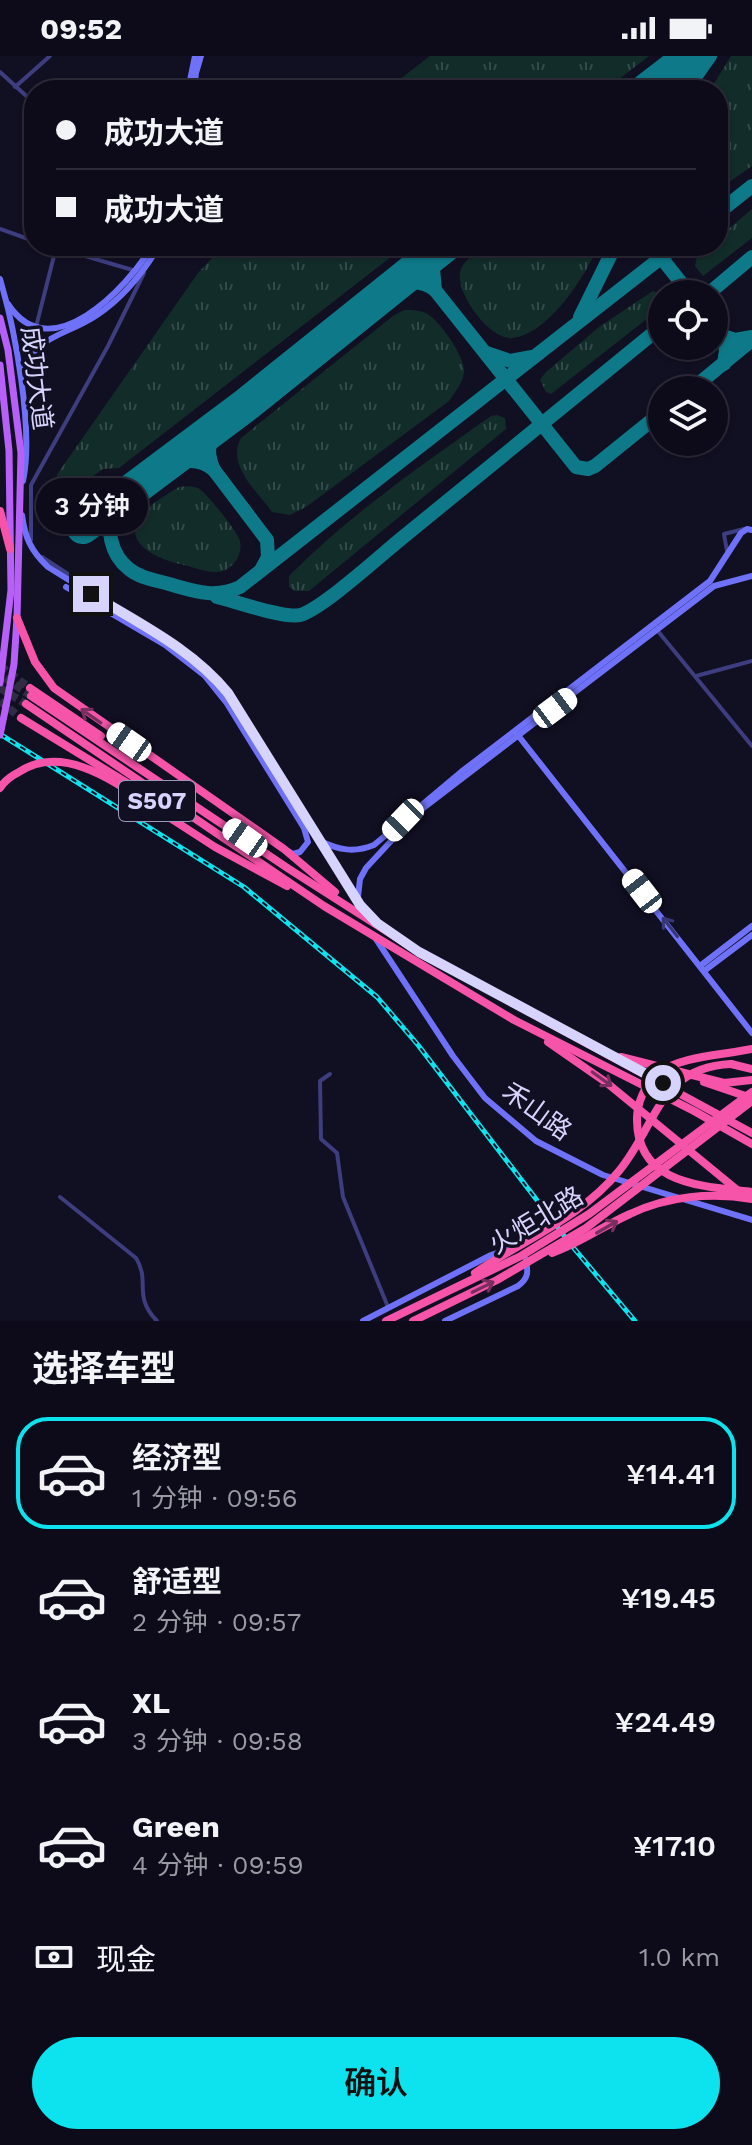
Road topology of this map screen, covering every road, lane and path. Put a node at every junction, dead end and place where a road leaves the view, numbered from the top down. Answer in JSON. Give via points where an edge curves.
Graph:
{"nodes":[{"id":1,"x":50,"y":56,"type":"edge"},
{"id":2,"x":195,"y":56,"type":"edge"},
{"id":3,"x":201,"y":56,"type":"edge"},
{"id":4,"x":0,"y":72,"type":"edge"},
{"id":5,"x":189,"y":80,"type":"edge"},
{"id":6,"x":195,"y":80,"type":"edge"},
{"id":7,"x":15,"y":87,"type":"junction"},
{"id":8,"x":24,"y":95,"type":"edge"},
{"id":9,"x":0,"y":229,"type":"edge"},
{"id":10,"x":24,"y":237,"type":"edge"},
{"id":11,"x":55,"y":256,"type":"edge"},
{"id":12,"x":87,"y":256,"type":"edge"},
{"id":13,"x":146,"y":256,"type":"edge"},
{"id":14,"x":153,"y":256,"type":"edge"},
{"id":15,"x":147,"y":267,"type":"junction"},
{"id":16,"x":136,"y":271,"type":"junction"},
{"id":17,"x":0,"y":279,"type":"edge"},
{"id":18,"x":5,"y":299,"type":"junction"},
{"id":19,"x":0,"y":318,"type":"edge"},
{"id":20,"x":36,"y":328,"type":"junction"},
{"id":21,"x":0,"y":365,"type":"edge"},
{"id":22,"x":20,"y":378,"type":"junction"},
{"id":23,"x":19,"y":497,"type":"junction"},
{"id":24,"x":0,"y":511,"type":"edge"},
{"id":25,"x":749,"y":529,"type":"edge"},
{"id":26,"x":10,"y":549,"type":"junction"},
{"id":27,"x":728,"y":553,"type":"junction"},
{"id":28,"x":752,"y":576,"type":"edge"},
{"id":29,"x":66,"y":587,"type":"dead end"},
{"id":30,"x":17,"y":618,"type":"junction"},
{"id":31,"x":657,"y":630,"type":"junction"},
{"id":32,"x":159,"y":636,"type":"junction"},
{"id":33,"x":752,"y":661,"type":"edge"},
{"id":34,"x":695,"y":677,"type":"junction"},
{"id":35,"x":0,"y":683,"type":"edge"},
{"id":36,"x":31,"y":692,"type":"tunnel mouth"},
{"id":37,"x":26,"y":704,"type":"tunnel mouth"},
{"id":38,"x":21,"y":718,"type":"tunnel mouth"},
{"id":39,"x":516,"y":734,"type":"junction"},
{"id":40,"x":0,"y":735,"type":"edge"},
{"id":41,"x":752,"y":746,"type":"edge"},
{"id":42,"x":0,"y":788,"type":"edge"},
{"id":43,"x":320,"y":841,"type":"junction"},
{"id":44,"x":284,"y":849,"type":"junction"},
{"id":45,"x":293,"y":884,"type":"junction"},
{"id":46,"x":324,"y":906,"type":"junction"},
{"id":47,"x":358,"y":908,"type":"junction"},
{"id":48,"x":752,"y":926,"type":"edge"},
{"id":49,"x":752,"y":935,"type":"edge"},
{"id":50,"x":374,"y":936,"type":"junction"},
{"id":51,"x":702,"y":968,"type":"junction"},
{"id":52,"x":514,"y":1020,"type":"junction"},
{"id":53,"x":752,"y":1033,"type":"edge"},
{"id":54,"x":752,"y":1049,"type":"edge"},
{"id":55,"x":610,"y":1054,"type":"junction"},
{"id":56,"x":752,"y":1069,"type":"edge"},
{"id":57,"x":680,"y":1072,"type":"junction"},
{"id":58,"x":330,"y":1074,"type":"dead end"},
{"id":59,"x":752,"y":1080,"type":"edge"},
{"id":60,"x":752,"y":1097,"type":"edge"},
{"id":61,"x":752,"y":1133,"type":"edge"},
{"id":62,"x":752,"y":1144,"type":"edge"},
{"id":63,"x":752,"y":1195,"type":"edge"},
{"id":64,"x":60,"y":1197,"type":"dead end"},
{"id":65,"x":752,"y":1220,"type":"edge"},
{"id":66,"x":536,"y":1258,"type":"junction"},
{"id":67,"x":453,"y":1288,"type":"junction"},
{"id":68,"x":389,"y":1309,"type":"junction"},
{"id":69,"x":157,"y":1321,"type":"edge"},
{"id":70,"x":363,"y":1321,"type":"edge"},
{"id":71,"x":386,"y":1321,"type":"edge"},
{"id":72,"x":413,"y":1321,"type":"edge"},
{"id":73,"x":445,"y":1321,"type":"edge"}],
"edges":[{"from":1,"to":7,"type":"street"},
{"from":2,"to":5,"type":"main road"},
{"from":3,"to":6,"type":"main road"},
{"from":4,"to":7,"type":"street"},
{"from":7,"to":8,"type":"street"},
{"from":9,"to":10,"type":"street"},
{"from":11,"to":20,"type":"street"},
{"from":12,"to":16,"type":"street"},
{"from":13,"to":16,"type":"main road"},
{"from":14,"to":15,"type":"main road"},
{"from":15,"to":22,"type":"main road","via":[[115,302],[35,348]]},
{"from":15,"to":32,"type":"street","via":[[31,485],[30,539],[46,561]]},
{"from":16,"to":20,"type":"main road","via":[[93,310],[52,330]]},
{"from":17,"to":18,"type":"main road","name":"成功大道"},
{"from":18,"to":20,"type":"main road","via":[[17,318]]},
{"from":18,"to":22,"type":"main road","name":"成功大道"},
{"from":19,"to":23,"type":"main road","via":[[21,453]]},
{"from":21,"to":26,"type":"main road","via":[[9,451]]},
{"from":22,"to":23,"type":"main road","name":"成功大道","via":[[26,457]]},
{"from":23,"to":30,"type":"main road"},
{"from":23,"to":32,"type":"main road","name":"成功大道","via":[[34,554]]},
{"from":24,"to":26,"type":"highway"},
{"from":25,"to":27,"type":"main road"},
{"from":25,"to":27,"type":"street","via":[[724,534]]},
{"from":26,"to":35,"type":"main road","via":[[11,590]]},
{"from":27,"to":39,"type":"main road","via":[[710,581]]},
{"from":28,"to":31,"type":"main road","via":[[714,586]]},
{"from":29,"to":44,"type":"main road","via":[[165,645],[205,676],[304,828],[305,848],[293,854]]},
{"from":30,"to":40,"type":"main road","bridge":true},
{"from":44,"to":30,"type":"highway","one_way":true,"via":[[54,688],[35,662]]},
{"from":31,"to":34,"type":"street"},
{"from":31,"to":39,"type":"main road"},
{"from":32,"to":43,"type":"main road","name":"成功大道","via":[[195,658],[228,693]]},
{"from":33,"to":34,"type":"street"},
{"from":34,"to":41,"type":"street"},
{"from":36,"to":47,"type":"highway","number":"S507","via":[[289,869]]},
{"from":37,"to":45,"type":"highway"},
{"from":38,"to":45,"type":"highway","number":"S507"},
{"from":39,"to":43,"type":"main road","via":[[374,845],[344,850]]},
{"from":39,"to":47,"type":"main road","via":[[418,812],[366,868]]},
{"from":51,"to":39,"type":"main road","one_way":true},
{"from":42,"to":46,"type":"highway","bridge":true,"via":[[24,768],[51,762],[98,774],[215,847]]},
{"from":43,"to":47,"type":"main road","name":"成功大道"},
{"from":44,"to":47,"type":"highway"},
{"from":45,"to":46,"type":"highway","number":"S507"},
{"from":46,"to":50,"type":"highway","number":"S507"},
{"from":47,"to":55,"type":"highway","number":"S507","via":[[419,952]]},
{"from":48,"to":51,"type":"main road"},
{"from":49,"to":51,"type":"main road"},
{"from":50,"to":52,"type":"highway","number":"S507"},
{"from":50,"to":65,"type":"main road","name":"禾山路","via":[[485,1098],[536,1141],[603,1175]]},
{"from":51,"to":53,"type":"main road"},
{"from":52,"to":62,"type":"highway","number":"S507"},
{"from":52,"to":63,"type":"highway","one_way":true,"via":[[607,1083],[727,1184]]},
{"from":54,"to":63,"type":"highway","bridge":true,"via":[[674,1064],[656,1074],[637,1112],[642,1150],[668,1176]]},
{"from":55,"to":57,"type":"highway"},
{"from":55,"to":61,"type":"highway","number":"S507"},
{"from":56,"to":67,"type":"highway","bridge":true,"via":[[711,1065],[683,1077],[660,1102],[634,1152],[599,1193]]},
{"from":57,"to":59,"type":"highway","via":[[724,1083]]},
{"from":57,"to":60,"type":"highway"},
{"from":58,"to":68,"type":"street","via":[[320,1081],[321,1139],[337,1153],[343,1197]]},
{"from":60,"to":66,"type":"highway","name":"火炬北路","bridge":true,"via":[[586,1228]]},
{"from":60,"to":67,"type":"highway","name":"火炬北路","bridge":true,"via":[[589,1214],[521,1256]]},
{"from":66,"to":63,"type":"highway","one_way":true,"bridge":true,"via":[[667,1201]]},
{"from":64,"to":69,"type":"street","via":[[136,1258],[142,1267],[141,1295]]},
{"from":72,"to":66,"type":"highway","name":"火炬北路","one_way":true,"bridge":true},
{"from":67,"to":71,"type":"highway","name":"火炬北路","bridge":true},
{"from":68,"to":70,"type":"main road"},
{"from":68,"to":73,"type":"main road","via":[[509,1248],[526,1258],[526,1280]]}]}
